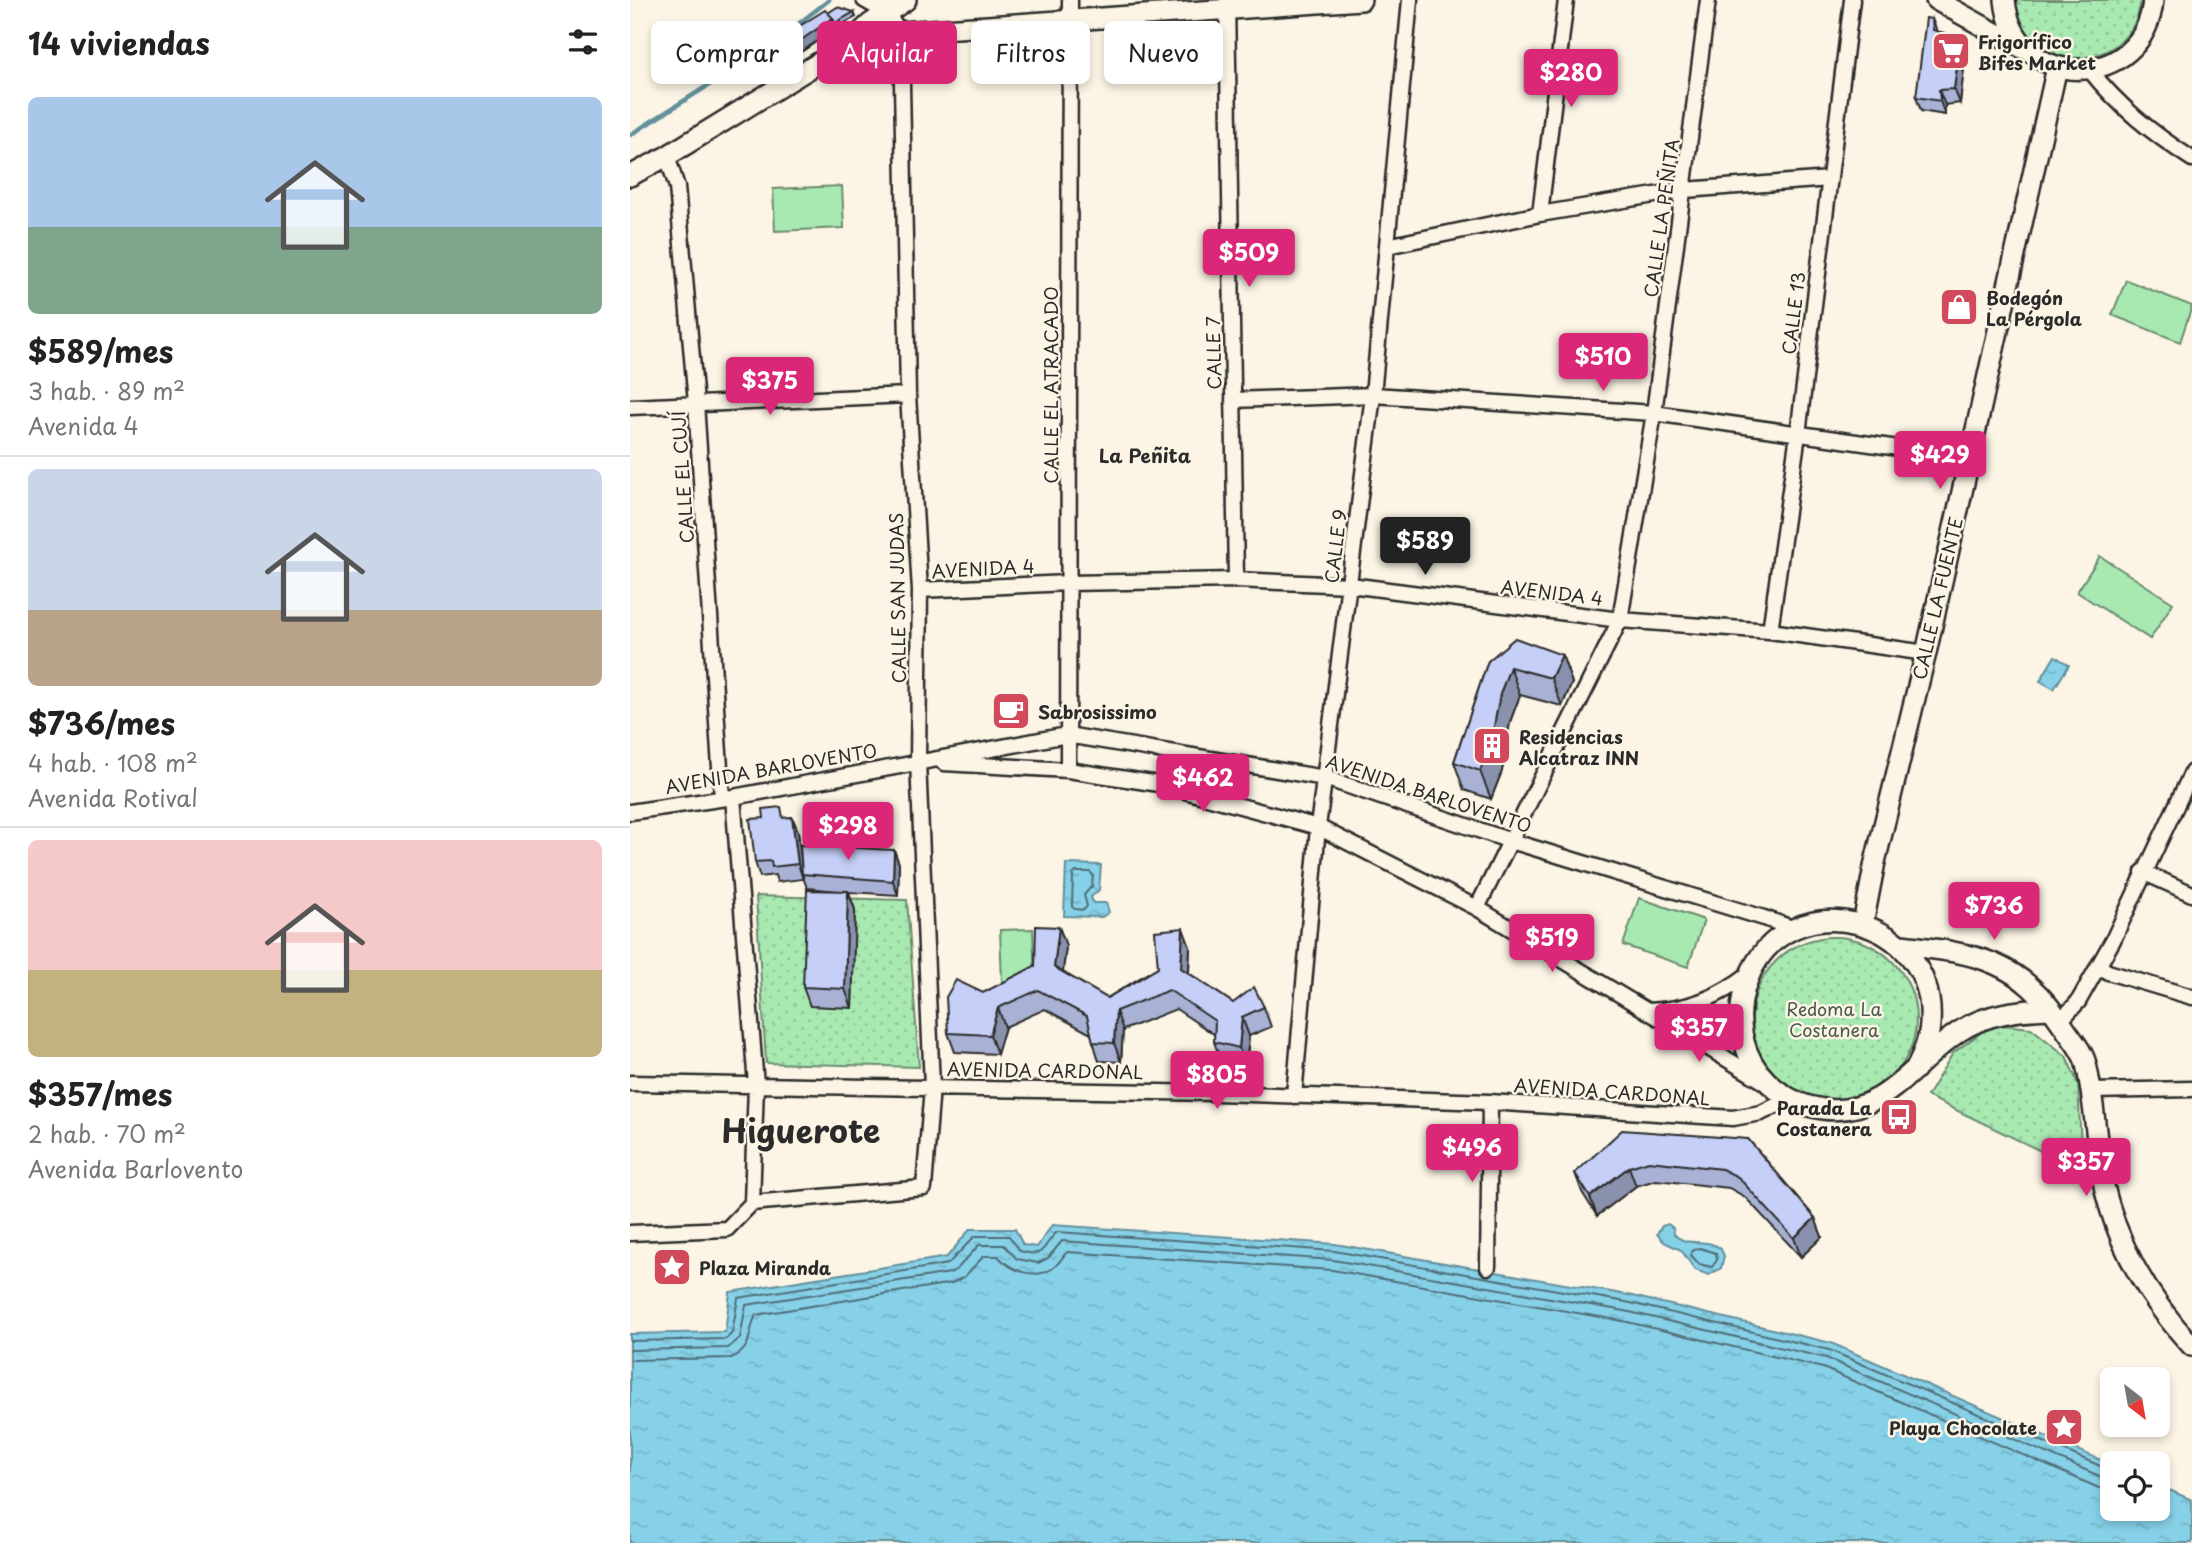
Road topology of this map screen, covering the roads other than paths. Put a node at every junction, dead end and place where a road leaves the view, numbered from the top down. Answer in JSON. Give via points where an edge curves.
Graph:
{"nodes":[{"id":1,"x":864,"y":0,"type":"edge"},
{"id":2,"x":906,"y":0,"type":"edge"},
{"id":3,"x":1070,"y":0,"type":"edge"},
{"id":4,"x":1361,"y":0,"type":"edge"},
{"id":5,"x":1410,"y":0,"type":"edge"},
{"id":6,"x":1566,"y":0,"type":"edge"},
{"id":7,"x":1708,"y":0,"type":"edge"},
{"id":8,"x":1852,"y":0,"type":"edge"},
{"id":9,"x":1936,"y":0,"type":"edge"},
{"id":10,"x":2005,"y":0,"type":"edge"},
{"id":11,"x":2153,"y":0,"type":"edge"},
{"id":12,"x":1227,"y":5,"type":"edge"},
{"id":13,"x":885,"y":12,"type":"junction"},
{"id":14,"x":875,"y":21,"type":"edge"},
{"id":15,"x":892,"y":21,"type":"edge"},
{"id":16,"x":1071,"y":21,"type":"joint"},
{"id":17,"x":2032,"y":54,"type":"junction"},
{"id":18,"x":817,"y":64,"type":"edge"},
{"id":19,"x":2057,"y":67,"type":"junction"},
{"id":20,"x":2089,"y":69,"type":"junction"},
{"id":21,"x":902,"y":84,"type":"edge"},
{"id":22,"x":1071,"y":84,"type":"edge"},
{"id":23,"x":667,"y":156,"type":"junction"},
{"id":24,"x":2192,"y":159,"type":"edge"},
{"id":25,"x":630,"y":176,"type":"edge"},
{"id":26,"x":1830,"y":179,"type":"junction"},
{"id":27,"x":1685,"y":190,"type":"junction"},
{"id":28,"x":1541,"y":214,"type":"junction"},
{"id":29,"x":1387,"y":246,"type":"junction"},
{"id":30,"x":908,"y":395,"type":"junction"},
{"id":31,"x":1373,"y":395,"type":"junction"},
{"id":32,"x":1233,"y":400,"type":"junction"},
{"id":33,"x":696,"y":403,"type":"junction"},
{"id":34,"x":630,"y":407,"type":"edge"},
{"id":35,"x":1654,"y":413,"type":"junction"},
{"id":36,"x":1798,"y":434,"type":"junction"},
{"id":37,"x":1968,"y":458,"type":"junction"},
{"id":38,"x":1236,"y":580,"type":"junction"},
{"id":39,"x":1068,"y":583,"type":"junction"},
{"id":40,"x":1350,"y":585,"type":"junction"},
{"id":41,"x":920,"y":590,"type":"junction"},
{"id":42,"x":1620,"y":620,"type":"junction"},
{"id":43,"x":1770,"y":631,"type":"junction"},
{"id":44,"x":1926,"y":653,"type":"junction"},
{"id":45,"x":1067,"y":735,"type":"junction"},
{"id":46,"x":918,"y":761,"type":"junction"},
{"id":47,"x":1068,"y":770,"type":"junction"},
{"id":48,"x":2192,"y":772,"type":"edge"},
{"id":49,"x":1325,"y":778,"type":"junction"},
{"id":50,"x":728,"y":797,"type":"junction"},
{"id":51,"x":630,"y":812,"type":"edge"},
{"id":52,"x":1318,"y":827,"type":"junction"},
{"id":53,"x":1511,"y":841,"type":"junction"},
{"id":54,"x":2143,"y":872,"type":"junction"},
{"id":55,"x":2192,"y":894,"type":"edge"},
{"id":56,"x":1477,"y":908,"type":"junction"},
{"id":57,"x":1863,"y":924,"type":"junction"},
{"id":58,"x":1795,"y":929,"type":"junction"},
{"id":59,"x":1901,"y":946,"type":"junction"},
{"id":60,"x":2098,"y":966,"type":"junction"},
{"id":61,"x":1750,"y":973,"type":"junction"},
{"id":62,"x":2192,"y":997,"type":"edge"},
{"id":63,"x":1646,"y":1011,"type":"junction"},
{"id":64,"x":2055,"y":1015,"type":"junction"},
{"id":65,"x":1916,"y":1069,"type":"junction"},
{"id":66,"x":630,"y":1083,"type":"edge"},
{"id":67,"x":756,"y":1085,"type":"junction"},
{"id":68,"x":1771,"y":1085,"type":"junction"},
{"id":69,"x":932,"y":1087,"type":"junction"},
{"id":70,"x":2192,"y":1089,"type":"edge"},
{"id":71,"x":2091,"y":1091,"type":"junction"},
{"id":72,"x":1294,"y":1096,"type":"junction"},
{"id":73,"x":1790,"y":1099,"type":"junction"},
{"id":74,"x":1490,"y":1102,"type":"junction"},
{"id":75,"x":752,"y":1203,"type":"junction"},
{"id":76,"x":630,"y":1233,"type":"edge"},
{"id":77,"x":1488,"y":1267,"type":"dead end"},
{"id":78,"x":2192,"y":1346,"type":"edge"}],
"edges":[{"from":1,"to":13,"type":"street"},
{"from":2,"to":13,"type":"main road"},
{"from":3,"to":16,"type":"street","name":"CALLE EL ATRACADO"},
{"from":4,"to":12,"type":"main road"},
{"from":5,"to":29,"type":"street","name":"CALLE 9"},
{"from":6,"to":28,"type":"street"},
{"from":7,"to":27,"type":"street","name":"CALLE LA PEÑITA"},
{"from":8,"to":26,"type":"street","name":"CALLE 13"},
{"from":9,"to":17,"type":"main road"},
{"from":10,"to":17,"type":"main road","via":[[2012,28]]},
{"from":11,"to":20,"type":"main road","via":[[2147,27],[2137,43],[2107,65]]},
{"from":12,"to":16,"type":"main road"},
{"from":12,"to":32,"type":"street","name":"CALLE 7"},
{"from":13,"to":14,"type":"main road"},
{"from":13,"to":15,"type":"street"},
{"from":17,"to":19,"type":"main road"},
{"from":18,"to":23,"type":"main road"},
{"from":19,"to":20,"type":"main road"},
{"from":19,"to":37,"type":"main road","name":"CALLE LA FUENTE"},
{"from":20,"to":24,"type":"street","via":[[2120,105]]},
{"from":21,"to":30,"type":"street","name":"CALLE SAN JUDAS"},
{"from":22,"to":39,"type":"street","name":"CALLE EL ATRACADO"},
{"from":23,"to":25,"type":"main road"},
{"from":23,"to":33,"type":"street","name":"CALLE EL CUJÍ","via":[[677,187]]},
{"from":26,"to":27,"type":"street"},
{"from":26,"to":36,"type":"street","name":"CALLE 13"},
{"from":27,"to":28,"type":"street"},
{"from":27,"to":35,"type":"street","name":"CALLE LA PEÑITA"},
{"from":28,"to":29,"type":"street"},
{"from":29,"to":31,"type":"street","name":"CALLE 9"},
{"from":30,"to":33,"type":"street"},
{"from":30,"to":41,"type":"street","name":"CALLE SAN JUDAS"},
{"from":31,"to":32,"type":"street"},
{"from":31,"to":35,"type":"street"},
{"from":31,"to":40,"type":"street","name":"CALLE 9"},
{"from":32,"to":38,"type":"street","name":"CALLE 7"},
{"from":33,"to":34,"type":"street"},
{"from":33,"to":50,"type":"street","name":"CALLE EL CUJÍ"},
{"from":35,"to":36,"type":"street"},
{"from":35,"to":42,"type":"street","name":"CALLE LA PEÑITA"},
{"from":36,"to":37,"type":"street"},
{"from":36,"to":43,"type":"street","name":"CALLE 13"},
{"from":37,"to":44,"type":"main road","name":"CALLE LA FUENTE"},
{"from":38,"to":39,"type":"street","name":"AVENIDA 4"},
{"from":38,"to":40,"type":"street","name":"AVENIDA 4"},
{"from":39,"to":41,"type":"street","name":"AVENIDA 4"},
{"from":39,"to":45,"type":"street","name":"CALLE EL ATRACADO"},
{"from":40,"to":42,"type":"street","name":"AVENIDA 4"},
{"from":40,"to":49,"type":"street","name":"CALLE 9"},
{"from":41,"to":46,"type":"street","name":"CALLE SAN JUDAS"},
{"from":42,"to":43,"type":"street","name":"AVENIDA 4"},
{"from":42,"to":53,"type":"street","name":"CALLE LA PEÑITA"},
{"from":43,"to":44,"type":"street","name":"AVENIDA 4"},
{"from":44,"to":57,"type":"main road","name":"CALLE LA FUENTE"},
{"from":45,"to":46,"type":"street","name":"AVENIDA BARLOVENTO"},
{"from":45,"to":47,"type":"street","name":"CALLE EL ATRACADO"},
{"from":45,"to":49,"type":"street","name":"AVENIDA BARLOVENTO"},
{"from":46,"to":47,"type":"street","name":"AVENIDA BARLOVENTO"},
{"from":46,"to":50,"type":"street","name":"AVENIDA BARLOVENTO"},
{"from":46,"to":69,"type":"street","name":"CALLE SAN JUDAS"},
{"from":47,"to":52,"type":"street","name":"AVENIDA BARLOVENTO","via":[[1159,784]]},
{"from":48,"to":54,"type":"street"},
{"from":49,"to":52,"type":"street","name":"CALLE 9"},
{"from":49,"to":53,"type":"street","name":"AVENIDA BARLOVENTO"},
{"from":50,"to":51,"type":"street","name":"AVENIDA BARLOVENTO"},
{"from":50,"to":67,"type":"street","name":"CALLE EL CUJÍ"},
{"from":52,"to":56,"type":"street","name":"AVENIDA BARLOVENTO"},
{"from":52,"to":72,"type":"street","name":"CALLE 9"},
{"from":53,"to":56,"type":"street","name":"CALLE LA PEÑITA"},
{"from":53,"to":58,"type":"street","name":"AVENIDA BARLOVENTO"},
{"from":54,"to":55,"type":"street"},
{"from":54,"to":60,"type":"street"},
{"from":56,"to":63,"type":"street","name":"AVENIDA BARLOVENTO"},
{"from":57,"to":58,"type":"main road","via":[[1840,920]]},
{"from":57,"to":59,"type":"main road"},
{"from":58,"to":61,"type":"main road","via":[[1769,947]]},
{"from":59,"to":64,"type":"main road","via":[[1980,957],[2032,987]]},
{"from":59,"to":65,"type":"main road","via":[[1925,982],[1930,1004],[1930,1026]]},
{"from":60,"to":62,"type":"street"},
{"from":60,"to":64,"type":"street","via":[[2078,1002]]},
{"from":61,"to":63,"type":"street","via":[[1691,1006]]},
{"from":61,"to":68,"type":"main road","via":[[1741,1007],[1744,1041]]},
{"from":63,"to":68,"type":"street","name":"AVENIDA BARLOVENTO"},
{"from":64,"to":65,"type":"main road","via":[[2020,1010],[1990,1017],[1954,1035]]},
{"from":64,"to":71,"type":"main road","via":[[2085,1060]]},
{"from":65,"to":73,"type":"main road","via":[[1890,1093],[1858,1107],[1824,1110]]},
{"from":66,"to":67,"type":"street","name":"AVENIDA CARDONAL"},
{"from":67,"to":69,"type":"street","name":"AVENIDA CARDONAL"},
{"from":67,"to":75,"type":"street","name":"CALLE EL CUJÍ"},
{"from":68,"to":73,"type":"main road"},
{"from":69,"to":72,"type":"street","name":"AVENIDA CARDONAL"},
{"from":69,"to":75,"type":"street","name":"CALLE SAN JUDAS","via":[[924,1188]]},
{"from":70,"to":71,"type":"street"},
{"from":71,"to":78,"type":"main road","via":[[2100,1172],[2122,1242],[2150,1295]]},
{"from":72,"to":74,"type":"street","name":"AVENIDA CARDONAL"},
{"from":73,"to":74,"type":"street","name":"AVENIDA CARDONAL","via":[[1761,1113],[1733,1118]]},
{"from":74,"to":77,"type":"street"},
{"from":75,"to":76,"type":"street","via":[[727,1228]]}]}
